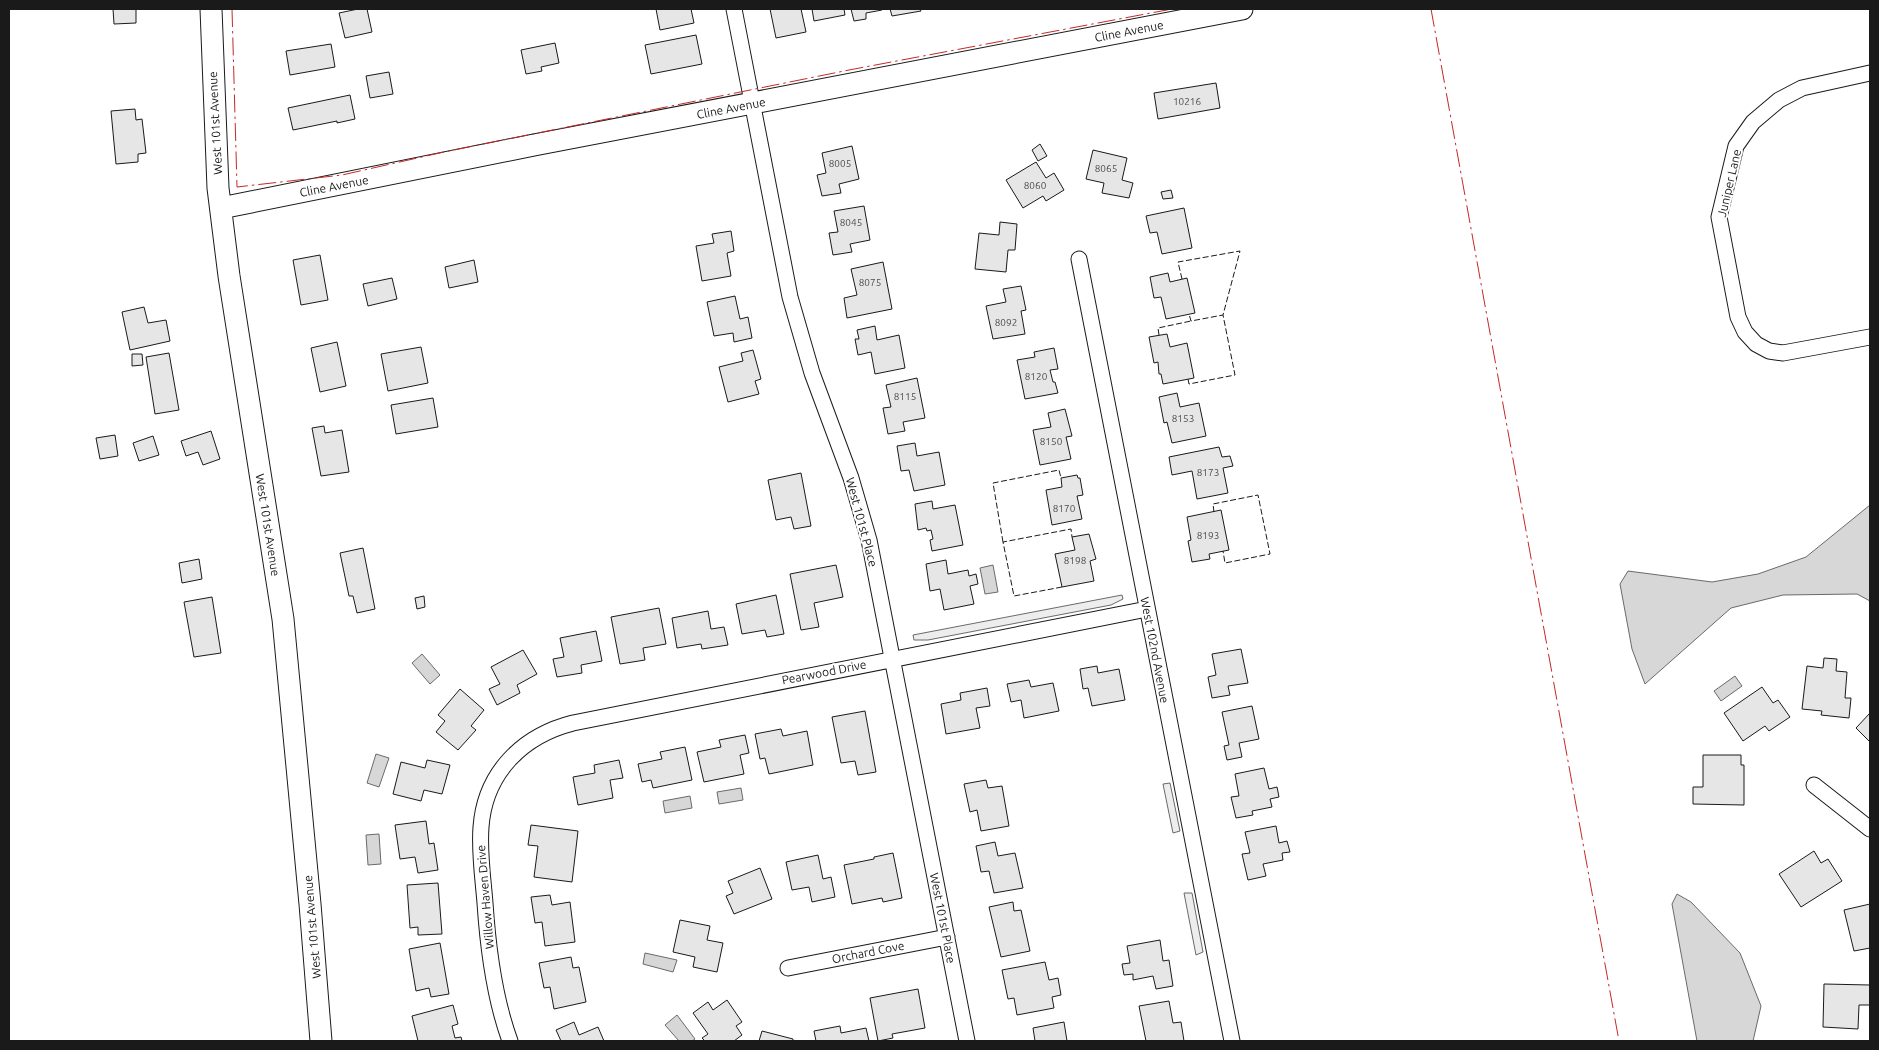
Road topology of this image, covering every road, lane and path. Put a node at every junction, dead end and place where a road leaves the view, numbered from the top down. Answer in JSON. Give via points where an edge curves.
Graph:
{"nodes":[{"id":1,"x":211,"y":9,"type":"edge"},
{"id":2,"x":734,"y":9,"type":"edge"},
{"id":3,"x":1235,"y":9,"type":"edge"},
{"id":4,"x":1870,"y":73,"type":"edge"},
{"id":5,"x":752,"y":104,"type":"junction"},
{"id":6,"x":220,"y":208,"type":"junction"},
{"id":7,"x":1079,"y":259,"type":"dead end"},
{"id":8,"x":1870,"y":337,"type":"edge"},
{"id":9,"x":1147,"y":609,"type":"junction"},
{"id":10,"x":892,"y":658,"type":"junction"},
{"id":11,"x":511,"y":757,"type":"joint"},
{"id":12,"x":1814,"y":785,"type":"dead end"},
{"id":13,"x":1870,"y":829,"type":"edge"},
{"id":14,"x":947,"y":937,"type":"junction"},
{"id":15,"x":788,"y":968,"type":"dead end"},
{"id":16,"x":321,"y":1041,"type":"edge"},
{"id":17,"x":510,"y":1041,"type":"edge"},
{"id":18,"x":967,"y":1041,"type":"edge"},
{"id":19,"x":1232,"y":1041,"type":"edge"}],
"edges":[{"from":1,"to":6,"type":"street","name":"West 101st Avenue"},
{"from":2,"to":5,"type":"street","name":"West 101st Place"},
{"from":3,"to":5,"type":"street","name":"Cline Avenue"},
{"from":4,"to":8,"type":"street","name":"Juniper Lane","via":[[1802,88],[1779,100],[1753,122],[1736,146],[1719,217],[1738,317],[1750,339],[1762,348],[1791,352]]},
{"from":5,"to":6,"type":"street","name":"Cline Avenue"},
{"from":5,"to":10,"type":"street","name":"West 101st Place","via":[[790,297],[812,373],[861,509]]},
{"from":6,"to":16,"type":"street","name":"West 101st Avenue","via":[[283,618]]},
{"from":7,"to":9,"type":"street","name":"West 102nd Avenue"},
{"from":9,"to":10,"type":"street","name":"Pearwood Drive"},
{"from":9,"to":19,"type":"street","name":"West 102nd Avenue"},
{"from":10,"to":11,"type":"street","name":"Pearwood Drive","via":[[566,725],[532,739]]},
{"from":10,"to":14,"type":"street","name":"West 101st Place"},
{"from":11,"to":17,"type":"street","name":"Willow Haven Drive","via":[[488,794],[480,842],[490,956],[502,1018]]},
{"from":12,"to":13,"type":"street"},
{"from":14,"to":15,"type":"street","name":"Orchard Cove"},
{"from":14,"to":18,"type":"street","name":"West 101st Place"}]}
